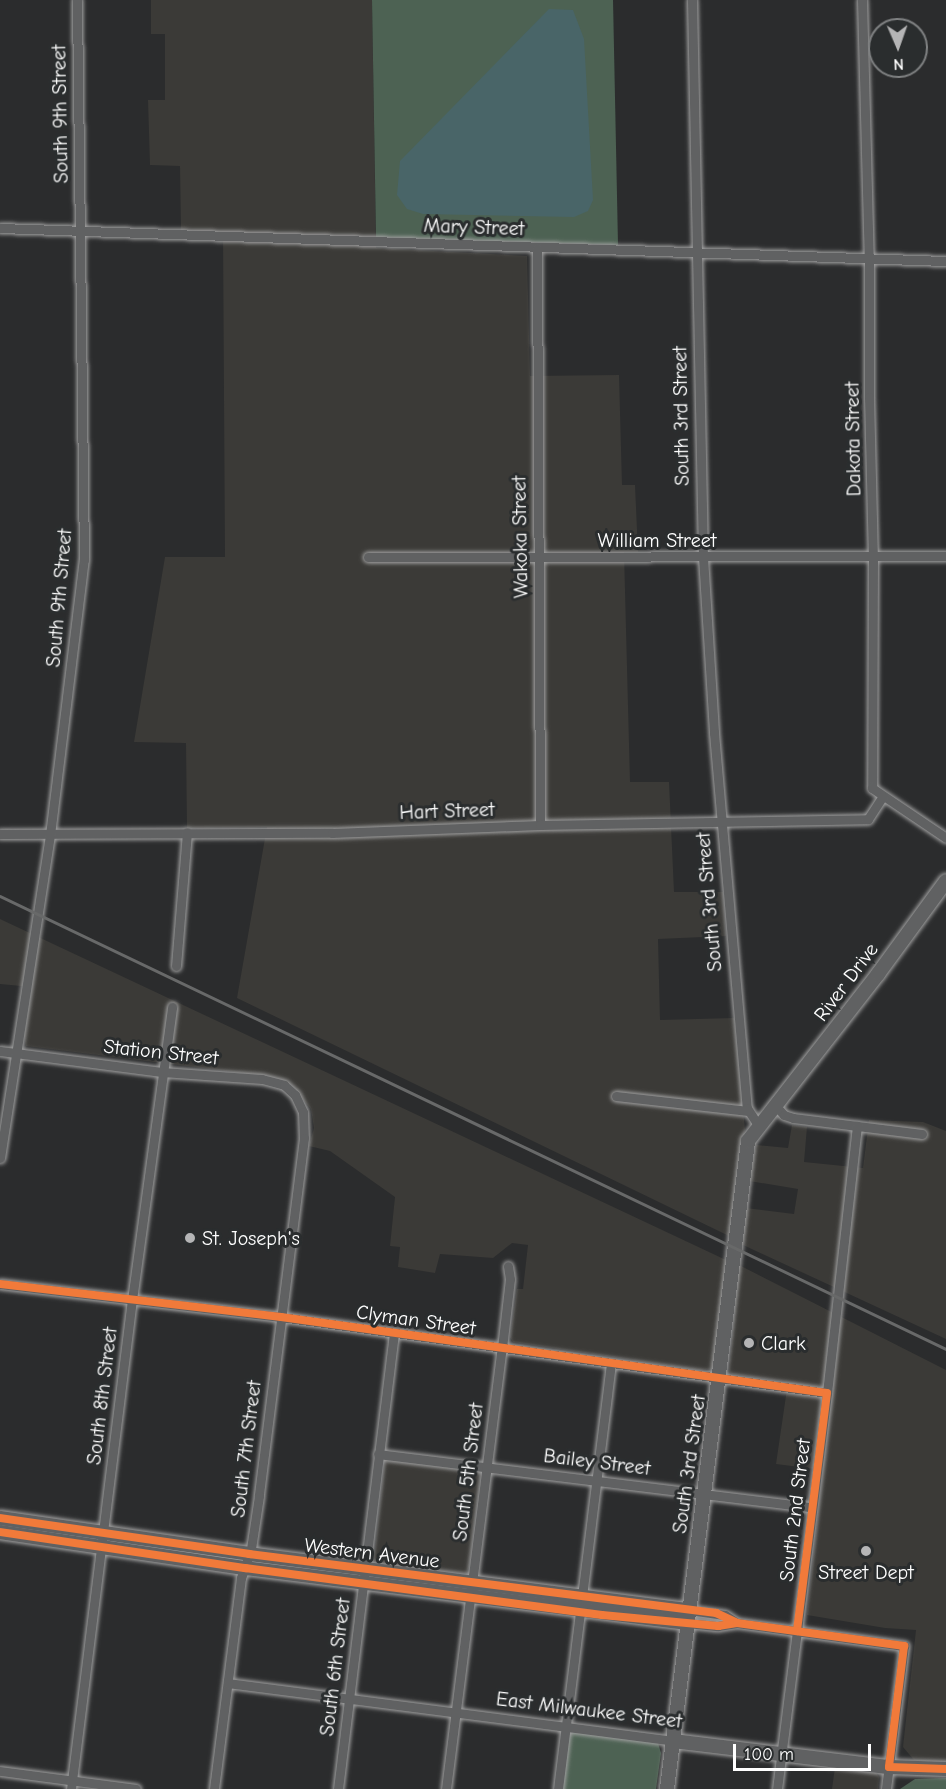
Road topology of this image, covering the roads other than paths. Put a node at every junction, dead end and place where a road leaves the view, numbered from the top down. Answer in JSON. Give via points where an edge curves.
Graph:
{"nodes":[{"id":1,"x":76,"y":0,"type":"edge"},
{"id":2,"x":692,"y":0,"type":"edge"},
{"id":3,"x":862,"y":0,"type":"edge"},
{"id":4,"x":0,"y":228,"type":"edge"},
{"id":5,"x":80,"y":232,"type":"junction"},
{"id":6,"x":537,"y":248,"type":"junction"},
{"id":7,"x":699,"y":253,"type":"junction"},
{"id":8,"x":869,"y":259,"type":"junction"},
{"id":9,"x":946,"y":261,"type":"edge"},
{"id":10,"x":946,"y":556,"type":"edge"},
{"id":11,"x":368,"y":557,"type":"dead end"},
{"id":12,"x":537,"y":557,"type":"junction"},
{"id":13,"x":703,"y":557,"type":"junction"},
{"id":14,"x":873,"y":557,"type":"junction"},
{"id":15,"x":883,"y":796,"type":"junction"},
{"id":16,"x":721,"y":823,"type":"junction"},
{"id":17,"x":540,"y":825,"type":"junction"},
{"id":18,"x":188,"y":832,"type":"junction"},
{"id":19,"x":0,"y":834,"type":"edge"},
{"id":20,"x":50,"y":835,"type":"junction"},
{"id":21,"x":946,"y":838,"type":"edge"},
{"id":22,"x":946,"y":881,"type":"edge"},
{"id":23,"x":176,"y":966,"type":"dead end"},
{"id":24,"x":172,"y":1007,"type":"dead end"},
{"id":25,"x":0,"y":1051,"type":"edge"},
{"id":26,"x":14,"y":1053,"type":"junction"},
{"id":27,"x":162,"y":1072,"type":"junction"},
{"id":28,"x":616,"y":1096,"type":"dead end"},
{"id":29,"x":775,"y":1105,"type":"junction"},
{"id":30,"x":748,"y":1111,"type":"junction"},
{"id":31,"x":303,"y":1112,"type":"joint"},
{"id":32,"x":758,"y":1125,"type":"junction"},
{"id":33,"x":857,"y":1126,"type":"junction"},
{"id":34,"x":922,"y":1134,"type":"dead end"},
{"id":35,"x":0,"y":1158,"type":"edge"},
{"id":36,"x":508,"y":1266,"type":"dead end"},
{"id":37,"x":0,"y":1284,"type":"edge"},
{"id":38,"x":132,"y":1300,"type":"junction"},
{"id":39,"x":281,"y":1317,"type":"junction"},
{"id":40,"x":394,"y":1334,"type":"junction"},
{"id":41,"x":502,"y":1348,"type":"junction"},
{"id":42,"x":611,"y":1364,"type":"junction"},
{"id":43,"x":720,"y":1378,"type":"junction"},
{"id":44,"x":827,"y":1393,"type":"junction"},
{"id":45,"x":378,"y":1454,"type":"junction"},
{"id":46,"x":487,"y":1467,"type":"junction"},
{"id":47,"x":596,"y":1480,"type":"junction"},
{"id":48,"x":705,"y":1494,"type":"junction"},
{"id":49,"x":812,"y":1507,"type":"junction"},
{"id":50,"x":0,"y":1518,"type":"edge"},
{"id":51,"x":0,"y":1532,"type":"edge"},
{"id":52,"x":104,"y":1532,"type":"junction"},
{"id":53,"x":102,"y":1547,"type":"junction"},
{"id":54,"x":249,"y":1554,"type":"junction"},
{"id":55,"x":245,"y":1569,"type":"junction"},
{"id":56,"x":365,"y":1569,"type":"junction"},
{"id":57,"x":364,"y":1584,"type":"junction"},
{"id":58,"x":472,"y":1590,"type":"junction"},
{"id":59,"x":582,"y":1596,"type":"junction"},
{"id":60,"x":580,"y":1612,"type":"junction"},
{"id":61,"x":688,"y":1616,"type":"junction"},
{"id":62,"x":797,"y":1631,"type":"junction"},
{"id":63,"x":228,"y":1683,"type":"junction"},
{"id":64,"x":350,"y":1699,"type":"junction"},
{"id":65,"x":456,"y":1712,"type":"junction"},
{"id":66,"x":566,"y":1727,"type":"junction"},
{"id":67,"x":673,"y":1741,"type":"junction"},
{"id":68,"x":781,"y":1754,"type":"junction"},
{"id":69,"x":889,"y":1767,"type":"junction"},
{"id":70,"x":946,"y":1769,"type":"edge"},
{"id":71,"x":0,"y":1771,"type":"edge"},
{"id":72,"x":72,"y":1785,"type":"edge"},
{"id":73,"x":136,"y":1789,"type":"edge"},
{"id":74,"x":214,"y":1789,"type":"edge"},
{"id":75,"x":338,"y":1789,"type":"edge"},
{"id":76,"x":446,"y":1789,"type":"edge"},
{"id":77,"x":558,"y":1789,"type":"edge"},
{"id":78,"x":667,"y":1789,"type":"edge"},
{"id":79,"x":777,"y":1789,"type":"edge"},
{"id":80,"x":886,"y":1789,"type":"edge"}],
"edges":[{"from":1,"to":5,"type":"street","name":"South 9th Street"},
{"from":2,"to":7,"type":"street","name":"South 3rd Street"},
{"from":3,"to":8,"type":"street","name":"Dakota Street"},
{"from":4,"to":5,"type":"street","name":"Mary Street"},
{"from":5,"to":6,"type":"street","name":"Mary Street"},
{"from":5,"to":20,"type":"street","name":"South 9th Street","via":[[84,560]]},
{"from":6,"to":7,"type":"street","name":"Mary Street"},
{"from":6,"to":12,"type":"street","name":"Wakoka Street"},
{"from":7,"to":8,"type":"street","name":"Mary Street"},
{"from":7,"to":13,"type":"street","name":"South 3rd Street"},
{"from":8,"to":9,"type":"street","name":"Mary Street"},
{"from":8,"to":14,"type":"street","name":"Dakota Street"},
{"from":10,"to":14,"type":"street","name":"William Street"},
{"from":11,"to":12,"type":"street","name":"William Street"},
{"from":12,"to":13,"type":"street","name":"William Street"},
{"from":12,"to":17,"type":"street","name":"Wakoka Street"},
{"from":13,"to":14,"type":"street","name":"William Street"},
{"from":13,"to":16,"type":"street","name":"South 3rd Street"},
{"from":14,"to":15,"type":"street","name":"Dakota Street","via":[[872,788]]},
{"from":15,"to":16,"type":"street","name":"Hart Street","via":[[868,819]]},
{"from":15,"to":21,"type":"street"},
{"from":16,"to":17,"type":"street","name":"Hart Street"},
{"from":16,"to":30,"type":"street","name":"South 3rd Street"},
{"from":17,"to":18,"type":"street","name":"Hart Street","via":[[332,833]]},
{"from":18,"to":20,"type":"street","name":"Hart Street"},
{"from":18,"to":23,"type":"street"},
{"from":19,"to":20,"type":"street","name":"Hart Street"},
{"from":20,"to":26,"type":"street","name":"South 9th Street"},
{"from":22,"to":29,"type":"street","name":"River Drive"},
{"from":24,"to":27,"type":"street","name":"South 8th Street"},
{"from":25,"to":26,"type":"street","name":"Station Street"},
{"from":26,"to":27,"type":"street","name":"Station Street"},
{"from":26,"to":35,"type":"street","name":"South 9th Street"},
{"from":27,"to":31,"type":"street","name":"Station Street","via":[[284,1084]]},
{"from":27,"to":38,"type":"street","name":"South 8th Street"},
{"from":28,"to":30,"type":"street"},
{"from":29,"to":32,"type":"street","name":"River Drive"},
{"from":29,"to":33,"type":"street","via":[[793,1118]]},
{"from":30,"to":32,"type":"street"},
{"from":31,"to":39,"type":"street","name":"South 7th Street","via":[[304,1138]]},
{"from":32,"to":43,"type":"street","name":"South 3rd Street","via":[[745,1150]]},
{"from":33,"to":34,"type":"street"},
{"from":33,"to":44,"type":"street","name":"South 2nd Street"},
{"from":36,"to":41,"type":"street","name":"South 5th Street"},
{"from":37,"to":38,"type":"street","name":"Clyman Street"},
{"from":38,"to":39,"type":"street","name":"Clyman Street"},
{"from":38,"to":52,"type":"street","name":"South 8th Street"},
{"from":39,"to":40,"type":"street","name":"Clyman Street"},
{"from":39,"to":54,"type":"street","name":"South 7th Street"},
{"from":40,"to":41,"type":"street","name":"Clyman Street"},
{"from":40,"to":45,"type":"street","name":"South 6th Street"},
{"from":41,"to":42,"type":"street","name":"Clyman Street"},
{"from":41,"to":46,"type":"street","name":"South 5th Street"},
{"from":42,"to":43,"type":"street","name":"Clyman Street"},
{"from":42,"to":47,"type":"street"},
{"from":43,"to":44,"type":"street","name":"Clyman Street"},
{"from":43,"to":48,"type":"street","name":"South 3rd Street"},
{"from":44,"to":49,"type":"street","name":"South 2nd Street"},
{"from":45,"to":46,"type":"street","name":"Bailey Street"},
{"from":45,"to":56,"type":"street","name":"South 6th Street"},
{"from":46,"to":47,"type":"street","name":"Bailey Street"},
{"from":46,"to":58,"type":"street","name":"South 5th Street"},
{"from":47,"to":48,"type":"street","name":"Bailey Street"},
{"from":47,"to":59,"type":"street"},
{"from":48,"to":49,"type":"street","name":"Bailey Street"},
{"from":48,"to":61,"type":"street","name":"South 3rd Street"},
{"from":49,"to":62,"type":"street","name":"South 2nd Street"},
{"from":50,"to":52,"type":"street","name":"Western Avenue"},
{"from":51,"to":53,"type":"street","name":"Western Avenue"},
{"from":52,"to":53,"type":"street","name":"South 8th Street"},
{"from":52,"to":54,"type":"street","name":"Western Avenue"},
{"from":53,"to":55,"type":"street","name":"Western Avenue"},
{"from":53,"to":72,"type":"street","name":"South 8th Street"},
{"from":54,"to":55,"type":"street","name":"South 7th Street"},
{"from":54,"to":56,"type":"street","name":"Western Avenue"},
{"from":55,"to":57,"type":"street","name":"Western Avenue"},
{"from":55,"to":63,"type":"street","name":"South 7th Street"},
{"from":56,"to":57,"type":"street","name":"South 6th Street"},
{"from":56,"to":58,"type":"street","name":"Western Avenue"},
{"from":57,"to":58,"type":"street","name":"Western Avenue"},
{"from":57,"to":64,"type":"street","name":"South 6th Street"},
{"from":58,"to":59,"type":"street","name":"Western Avenue"},
{"from":58,"to":60,"type":"street","name":"Western Avenue"},
{"from":58,"to":65,"type":"street","name":"South 5th Street"},
{"from":59,"to":60,"type":"street"},
{"from":59,"to":61,"type":"street","name":"Western Avenue"},
{"from":60,"to":61,"type":"street","name":"Western Avenue"},
{"from":60,"to":66,"type":"street"},
{"from":61,"to":62,"type":"street","name":"Western Avenue","via":[[725,1615],[737,1623]]},
{"from":61,"to":67,"type":"street","name":"South 3rd Street"},
{"from":62,"to":68,"type":"street","name":"South 2nd Street"},
{"from":62,"to":69,"type":"street","name":"Western Avenue","via":[[904,1646]]},
{"from":63,"to":64,"type":"street","name":"East Milwaukee Street"},
{"from":63,"to":74,"type":"street","name":"South 7th Street"},
{"from":64,"to":65,"type":"street","name":"East Milwaukee Street"},
{"from":64,"to":75,"type":"street","name":"South 6th Street"},
{"from":65,"to":66,"type":"street","name":"East Milwaukee Street"},
{"from":65,"to":76,"type":"street","name":"South 5th Street"},
{"from":66,"to":67,"type":"street","name":"East Milwaukee Street"},
{"from":66,"to":77,"type":"street"},
{"from":67,"to":68,"type":"street","name":"East Milwaukee Street"},
{"from":67,"to":78,"type":"street","name":"South 3rd Street"},
{"from":68,"to":69,"type":"street","name":"East Milwaukee Street"},
{"from":68,"to":79,"type":"street","name":"South 2nd Street"},
{"from":69,"to":70,"type":"street","name":"East Milwaukee Street"},
{"from":69,"to":80,"type":"street"},
{"from":71,"to":72,"type":"street"},
{"from":72,"to":73,"type":"street"}]}
